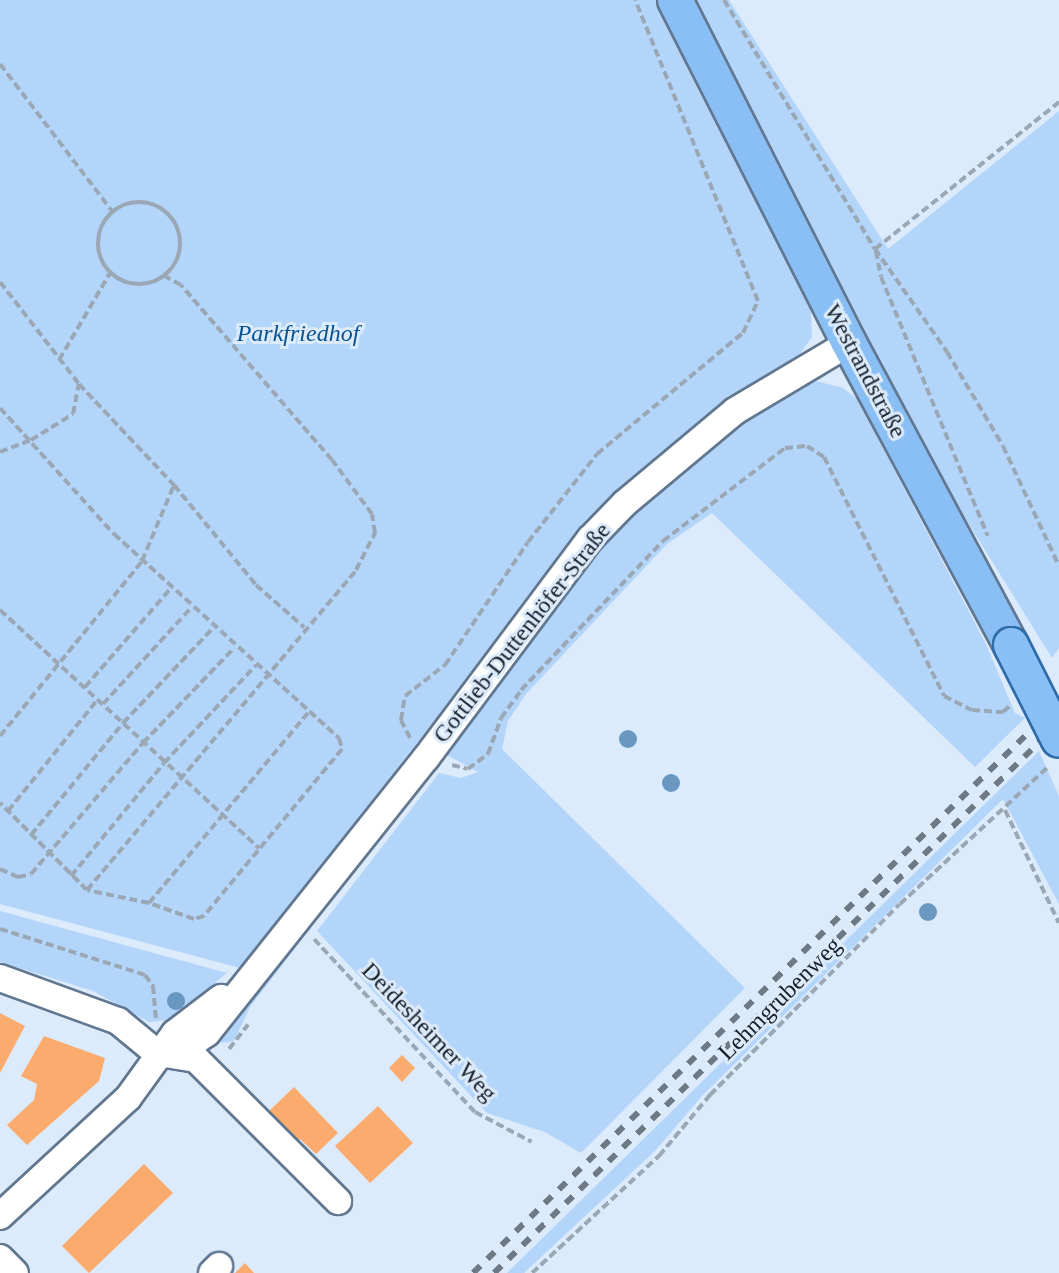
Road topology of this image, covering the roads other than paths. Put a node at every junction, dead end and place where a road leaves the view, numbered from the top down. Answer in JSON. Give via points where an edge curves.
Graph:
{"nodes":[{"id":1,"x":675,"y":0,"type":"edge"},
{"id":2,"x":849,"y":343,"type":"junction"},
{"id":3,"x":1059,"y":740,"type":"edge"},
{"id":4,"x":0,"y":978,"type":"edge"},
{"id":5,"x":157,"y":1053,"type":"junction"},
{"id":6,"x":338,"y":1201,"type":"dead end"},
{"id":7,"x":0,"y":1216,"type":"edge"},
{"id":8,"x":0,"y":1258,"type":"edge"},
{"id":9,"x":15,"y":1273,"type":"edge"}],
"edges":[{"from":1,"to":2,"type":"main road","name":"Westrandstraße"},
{"from":2,"to":3,"type":"main road","name":"Westrandstraße","bridge":true},
{"from":2,"to":5,"type":"street","name":"Gottlieb-Duttenhöfer-Straße","via":[[735,411],[625,503],[590,539],[426,758],[245,978],[207,1033],[184,1049]]},
{"from":4,"to":5,"type":"street","via":[[118,1021]]},
{"from":5,"to":6,"type":"street","via":[[196,1059]]},
{"from":5,"to":7,"type":"street","via":[[128,1098]]},
{"from":8,"to":9,"type":"street"}]}
